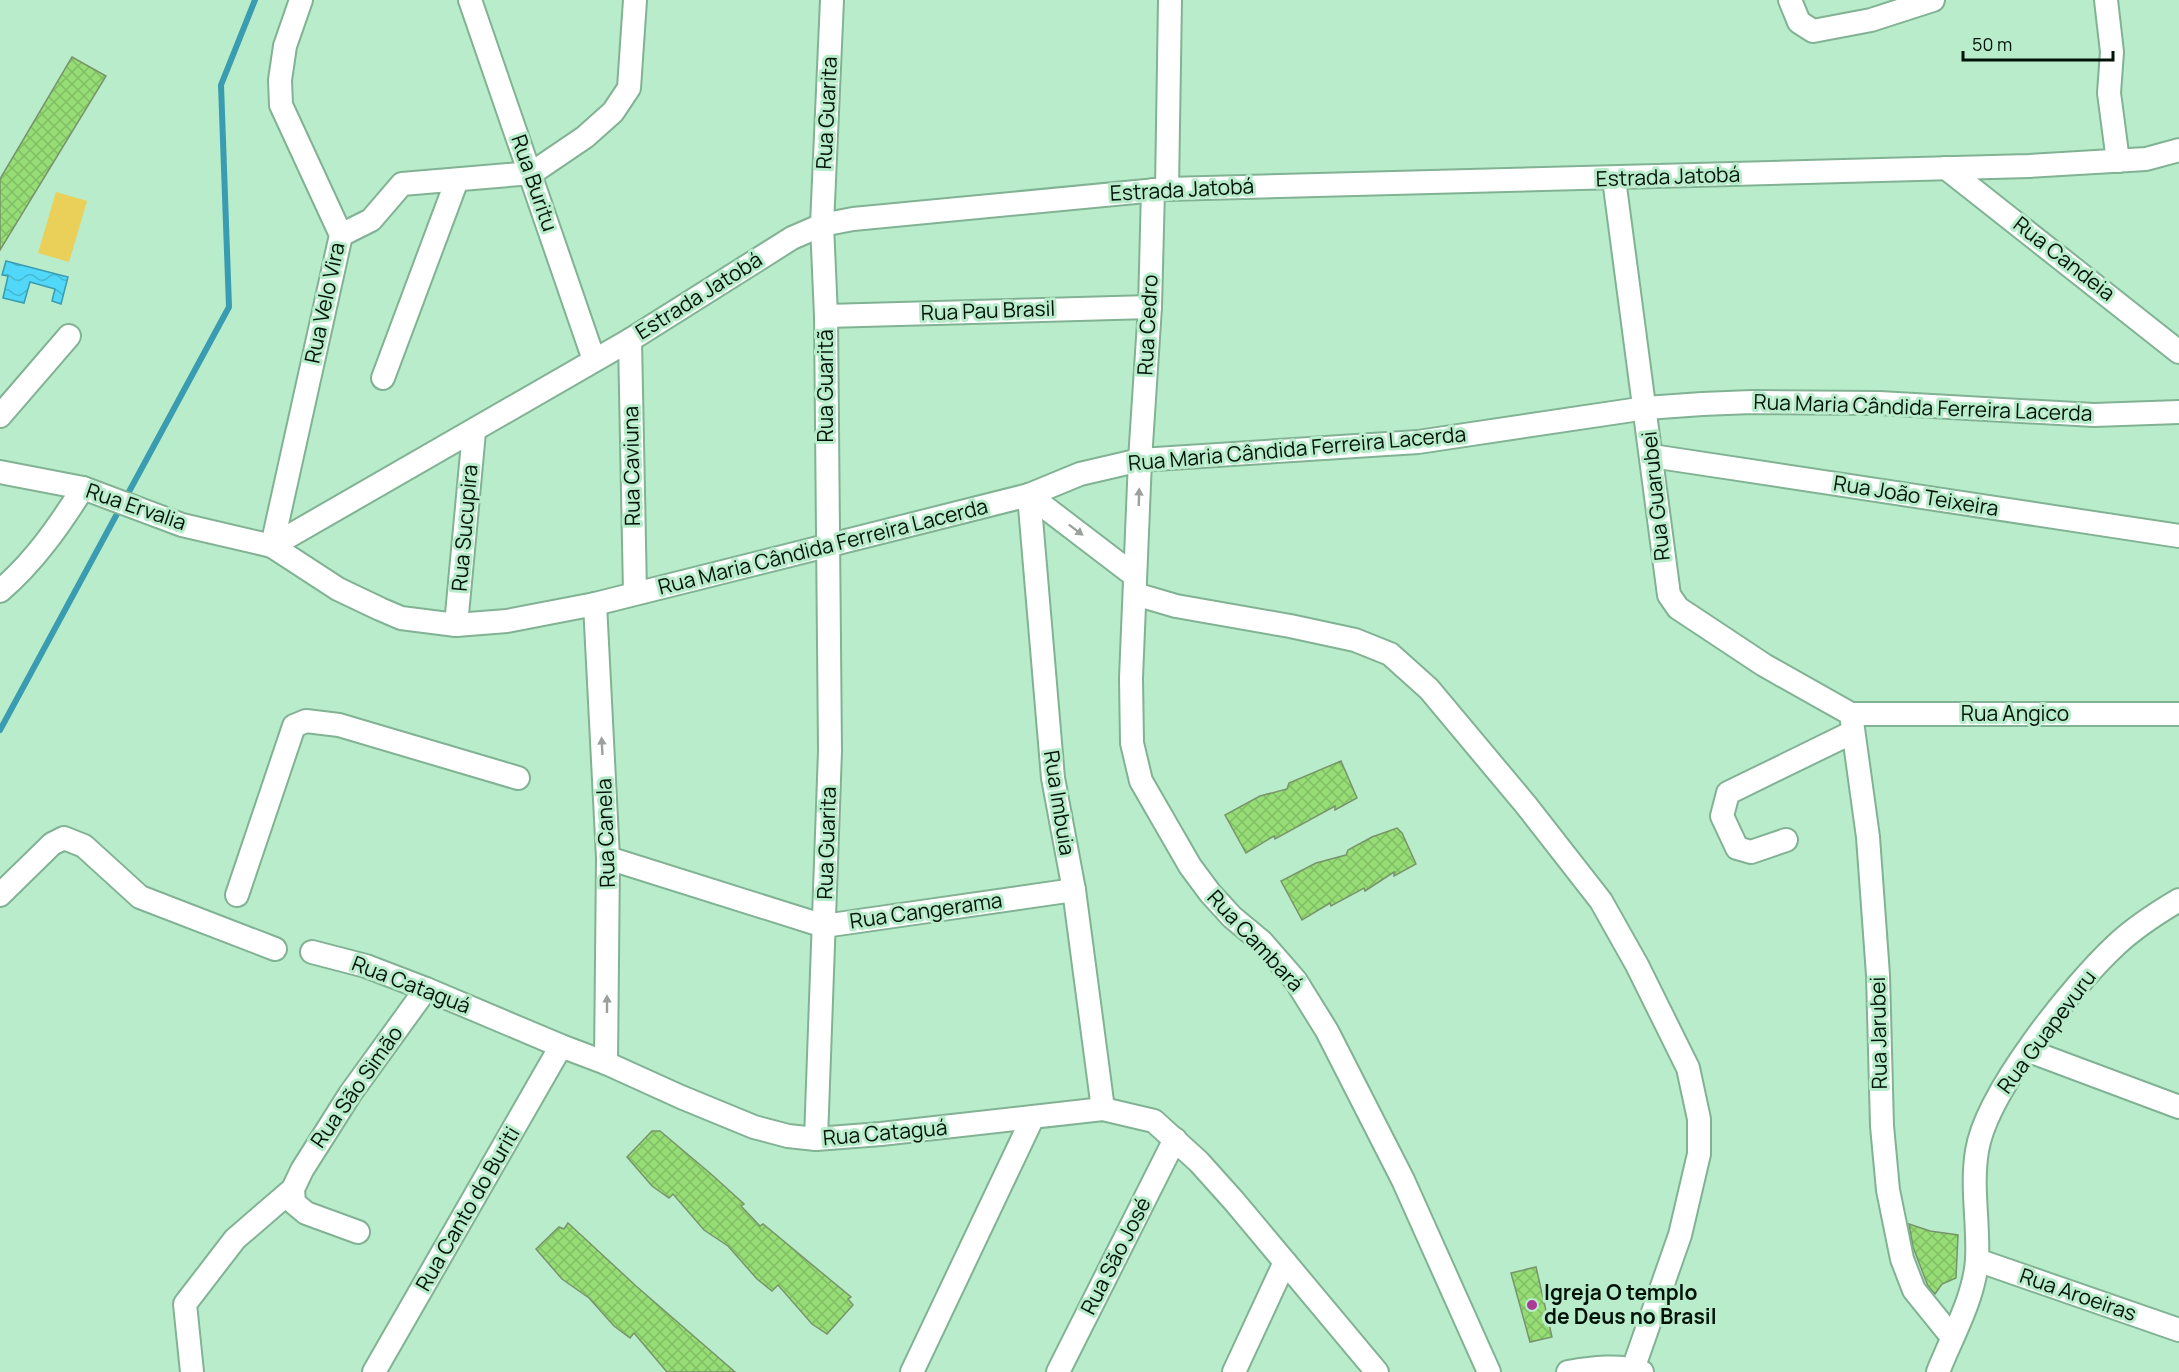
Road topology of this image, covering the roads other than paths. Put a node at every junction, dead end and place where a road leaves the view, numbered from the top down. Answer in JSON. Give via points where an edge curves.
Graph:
{"nodes":[{"id":1,"x":301,"y":0,"type":"edge"},
{"id":2,"x":635,"y":0,"type":"edge"},
{"id":3,"x":832,"y":0,"type":"edge"},
{"id":4,"x":1170,"y":0,"type":"edge"},
{"id":5,"x":1790,"y":0,"type":"edge"},
{"id":6,"x":1933,"y":0,"type":"edge"},
{"id":7,"x":2106,"y":0,"type":"edge"},
{"id":8,"x":472,"y":2,"type":"edge"},
{"id":9,"x":2179,"y":150,"type":"edge"},
{"id":10,"x":2118,"y":161,"type":"junction"},
{"id":11,"x":1946,"y":168,"type":"junction"},
{"id":12,"x":532,"y":173,"type":"junction"},
{"id":13,"x":1614,"y":179,"type":"junction"},
{"id":14,"x":457,"y":180,"type":"junction"},
{"id":15,"x":1160,"y":189,"type":"junction"},
{"id":16,"x":822,"y":225,"type":"junction"},
{"id":17,"x":341,"y":235,"type":"junction"},
{"id":18,"x":1150,"y":307,"type":"junction"},
{"id":19,"x":826,"y":316,"type":"junction"},
{"id":20,"x":69,"y":336,"type":"dead end"},
{"id":21,"x":630,"y":340,"type":"junction"},
{"id":22,"x":2179,"y":352,"type":"edge"},
{"id":23,"x":594,"y":360,"type":"junction"},
{"id":24,"x":383,"y":378,"type":"dead end"},
{"id":25,"x":1646,"y":408,"type":"junction"},
{"id":26,"x":2179,"y":412,"type":"edge"},
{"id":27,"x":0,"y":416,"type":"edge"},
{"id":28,"x":474,"y":432,"type":"junction"},
{"id":29,"x":1652,"y":456,"type":"junction"},
{"id":30,"x":1140,"y":460,"type":"junction"},
{"id":31,"x":0,"y":472,"type":"edge"},
{"id":32,"x":83,"y":488,"type":"junction"},
{"id":33,"x":1029,"y":495,"type":"junction"},
{"id":34,"x":2179,"y":536,"type":"edge"},
{"id":35,"x":272,"y":546,"type":"junction"},
{"id":36,"x":827,"y":547,"type":"junction"},
{"id":37,"x":1135,"y":585,"type":"junction"},
{"id":38,"x":0,"y":591,"type":"edge"},
{"id":39,"x":634,"y":593,"type":"junction"},
{"id":40,"x":595,"y":604,"type":"junction"},
{"id":41,"x":456,"y":626,"type":"junction"},
{"id":42,"x":2179,"y":714,"type":"edge"},
{"id":43,"x":1852,"y":723,"type":"junction"},
{"id":44,"x":518,"y":778,"type":"dead end"},
{"id":45,"x":1786,"y":840,"type":"dead end"},
{"id":46,"x":608,"y":858,"type":"junction"},
{"id":47,"x":1074,"y":890,"type":"junction"},
{"id":48,"x":0,"y":895,"type":"edge"},
{"id":49,"x":237,"y":895,"type":"dead end"},
{"id":50,"x":2179,"y":900,"type":"edge"},
{"id":51,"x":824,"y":926,"type":"junction"},
{"id":52,"x":274,"y":949,"type":"dead end"},
{"id":53,"x":312,"y":952,"type":"dead end"},
{"id":54,"x":426,"y":989,"type":"junction"},
{"id":55,"x":561,"y":1047,"type":"junction"},
{"id":56,"x":2029,"y":1051,"type":"junction"},
{"id":57,"x":606,"y":1063,"type":"junction"},
{"id":58,"x":2179,"y":1107,"type":"edge"},
{"id":59,"x":1103,"y":1109,"type":"junction"},
{"id":60,"x":1033,"y":1118,"type":"junction"},
{"id":61,"x":816,"y":1139,"type":"junction"},
{"id":62,"x":1176,"y":1139,"type":"junction"},
{"id":63,"x":292,"y":1189,"type":"junction"},
{"id":64,"x":358,"y":1232,"type":"dead end"},
{"id":65,"x":1977,"y":1260,"type":"junction"},
{"id":66,"x":1285,"y":1262,"type":"junction"},
{"id":67,"x":2179,"y":1330,"type":"edge"},
{"id":68,"x":1952,"y":1337,"type":"junction"},
{"id":69,"x":1636,"y":1371,"type":"edge"},
{"id":70,"x":192,"y":1372,"type":"edge"},
{"id":71,"x":374,"y":1372,"type":"edge"},
{"id":72,"x":912,"y":1372,"type":"edge"},
{"id":73,"x":1058,"y":1372,"type":"edge"},
{"id":74,"x":1234,"y":1372,"type":"edge"},
{"id":75,"x":1377,"y":1372,"type":"edge"},
{"id":76,"x":1489,"y":1372,"type":"edge"},
{"id":77,"x":1568,"y":1372,"type":"edge"},
{"id":78,"x":1938,"y":1372,"type":"edge"}],
"edges":[{"from":1,"to":17,"type":"street","name":"Rua Velo Vira","via":[[285,46],[281,105]]},
{"from":2,"to":12,"type":"street","via":[[629,88],[614,112]]},
{"from":3,"to":16,"type":"street","name":"Rua Guarita"},
{"from":4,"to":15,"type":"street","name":"Rua Cedro"},
{"from":5,"to":6,"type":"street","via":[[1798,22],[1813,31],[1871,20]]},
{"from":7,"to":10,"type":"street","via":[[2112,52],[2109,93]]},
{"from":8,"to":12,"type":"street","name":"Rua Buritu"},
{"from":9,"to":10,"type":"street","name":"Estrada Jatobá","via":[[2146,159]]},
{"from":10,"to":11,"type":"street","name":"Estrada Jatobá"},
{"from":11,"to":13,"type":"street","name":"Estrada Jatobá"},
{"from":11,"to":22,"type":"street","name":"Rua Candeia"},
{"from":12,"to":14,"type":"street"},
{"from":12,"to":23,"type":"street","name":"Rua Buritu"},
{"from":13,"to":15,"type":"street","name":"Estrada Jatobá"},
{"from":13,"to":25,"type":"street","name":"Rua Guarubei"},
{"from":14,"to":17,"type":"street","via":[[402,184],[371,220]]},
{"from":14,"to":24,"type":"street"},
{"from":15,"to":16,"type":"street","name":"Estrada Jatobá"},
{"from":15,"to":18,"type":"street","name":"Rua Cedro"},
{"from":16,"to":19,"type":"street","name":"Rua Guaritã"},
{"from":16,"to":21,"type":"street","name":"Estrada Jatobá","via":[[792,238]]},
{"from":17,"to":35,"type":"street","name":"Rua Velo Vira"},
{"from":18,"to":19,"type":"street","name":"Rua Pau Brasil"},
{"from":18,"to":30,"type":"street","name":"Rua Cedro"},
{"from":19,"to":36,"type":"street","name":"Rua Guaritã"},
{"from":20,"to":27,"type":"street"},
{"from":21,"to":23,"type":"street","name":"Estrada Jatobá"},
{"from":21,"to":39,"type":"street","name":"Rua Caviuna"},
{"from":23,"to":28,"type":"street","name":"Estrada Jatobá"},
{"from":25,"to":26,"type":"street","name":"Rua Maria Cândida Ferreira Lacerda","via":[[1752,402],[1879,403],[2094,415]]},
{"from":25,"to":29,"type":"street","name":"Rua Guarubei"},
{"from":25,"to":30,"type":"street","name":"Rua Maria Cândida Ferreira Lacerda","via":[[1418,442]]},
{"from":28,"to":35,"type":"street","name":"Estrada Jatobá"},
{"from":28,"to":41,"type":"street","name":"Rua Sucupira"},
{"from":29,"to":34,"type":"street","name":"Rua João Teixeira"},
{"from":29,"to":43,"type":"street","name":"Rua Guarubei","via":[[1665,578],[1669,595],[1678,608]]},
{"from":30,"to":33,"type":"street","name":"Rua Maria Cândida Ferreira Lacerda","via":[[1080,474]]},
{"from":37,"to":30,"type":"street","name":"Rua Cedro","one_way":true},
{"from":31,"to":32,"type":"street","name":"Rua Ervalia"},
{"from":32,"to":35,"type":"street","name":"Rua Ervalia","via":[[182,525]]},
{"from":32,"to":38,"type":"street","via":[[49,539]]},
{"from":33,"to":36,"type":"street","name":"Rua Maria Cândida Ferreira Lacerda"},
{"from":33,"to":37,"type":"street","one_way":true},
{"from":33,"to":47,"type":"street","name":"Rua Imbuia","via":[[1053,778]]},
{"from":35,"to":41,"type":"street","name":"Rua Maria Cândida Ferreira Lacerda","via":[[338,588],[380,609],[401,618]]},
{"from":36,"to":39,"type":"street","name":"Rua Maria Cândida Ferreira Lacerda"},
{"from":36,"to":51,"type":"street","name":"Rua Guarita","via":[[830,751]]},
{"from":37,"to":69,"type":"street","via":[[1176,606],[1355,640],[1390,654],[1429,688],[1601,901],[1688,1068],[1699,1119],[1700,1154],[1680,1235]]},
{"from":37,"to":76,"type":"street","name":"Rua Cambará","via":[[1130,717],[1141,781],[1210,894],[1262,942],[1296,981],[1328,1031],[1403,1180]]},
{"from":39,"to":40,"type":"street","name":"Rua Maria Cândida Ferreira Lacerda"},
{"from":40,"to":41,"type":"street","name":"Rua Maria Cândida Ferreira Lacerda","via":[[507,621]]},
{"from":46,"to":40,"type":"street","name":"Rua Canela","one_way":true},
{"from":42,"to":43,"type":"street","name":"Rua Angico"},
{"from":43,"to":45,"type":"street","via":[[1728,793],[1722,816],[1737,848],[1751,852]]},
{"from":43,"to":68,"type":"street","name":"Rua Jarubei","via":[[1869,849],[1878,975],[1881,1125],[1888,1190],[1902,1259],[1914,1290]]},
{"from":44,"to":49,"type":"street","via":[[339,725],[306,721],[294,726]]},
{"from":46,"to":51,"type":"street","name":"Rua Cangerama"},
{"from":57,"to":46,"type":"street","name":"Rua Canela","one_way":true},
{"from":47,"to":51,"type":"street","name":"Rua Cangerama"},
{"from":47,"to":59,"type":"street","name":"Rua Imbuia"},
{"from":48,"to":52,"type":"street","via":[[52,844],[64,838],[84,846],[140,897]]},
{"from":50,"to":56,"type":"street","name":"Rua Guapevuru","via":[[2116,945],[2077,987]]},
{"from":51,"to":61,"type":"street","name":"Rua Guarita"},
{"from":53,"to":54,"type":"street","name":"Rua Cataguá","via":[[366,966]]},
{"from":54,"to":55,"type":"street","name":"Rua Cataguá"},
{"from":54,"to":63,"type":"street","name":"Rua São Simão","via":[[350,1094]]},
{"from":55,"to":57,"type":"street","name":"Rua Cataguá"},
{"from":55,"to":71,"type":"street","name":"Rua Canto do Buriti"},
{"from":56,"to":58,"type":"street"},
{"from":56,"to":65,"type":"street","name":"Rua Guapevuru","via":[[2003,1086],[1977,1150]]},
{"from":57,"to":61,"type":"street","name":"Rua Cataguá","via":[[754,1127]]},
{"from":59,"to":60,"type":"street","name":"Rua Cataguá"},
{"from":59,"to":62,"type":"street","name":"Rua Cataguá","via":[[1154,1121]]},
{"from":60,"to":61,"type":"street","name":"Rua Cataguá"},
{"from":60,"to":72,"type":"street"},
{"from":62,"to":66,"type":"street","name":"Rua Cataguá"},
{"from":62,"to":73,"type":"street","name":"Rua São José"},
{"from":63,"to":64,"type":"street","via":[[294,1203],[306,1213]]},
{"from":63,"to":70,"type":"street","name":"Rua São Simão","via":[[234,1239],[186,1304]]},
{"from":65,"to":67,"type":"street","name":"Rua Aroeiras"},
{"from":65,"to":68,"type":"street","name":"Rua Guapevuru","via":[[1967,1304]]},
{"from":66,"to":74,"type":"street"},
{"from":66,"to":75,"type":"street","name":"Rua Cataguá"},
{"from":68,"to":78,"type":"street","name":"Rua Guapevuru"},
{"from":69,"to":77,"type":"street"}]}
